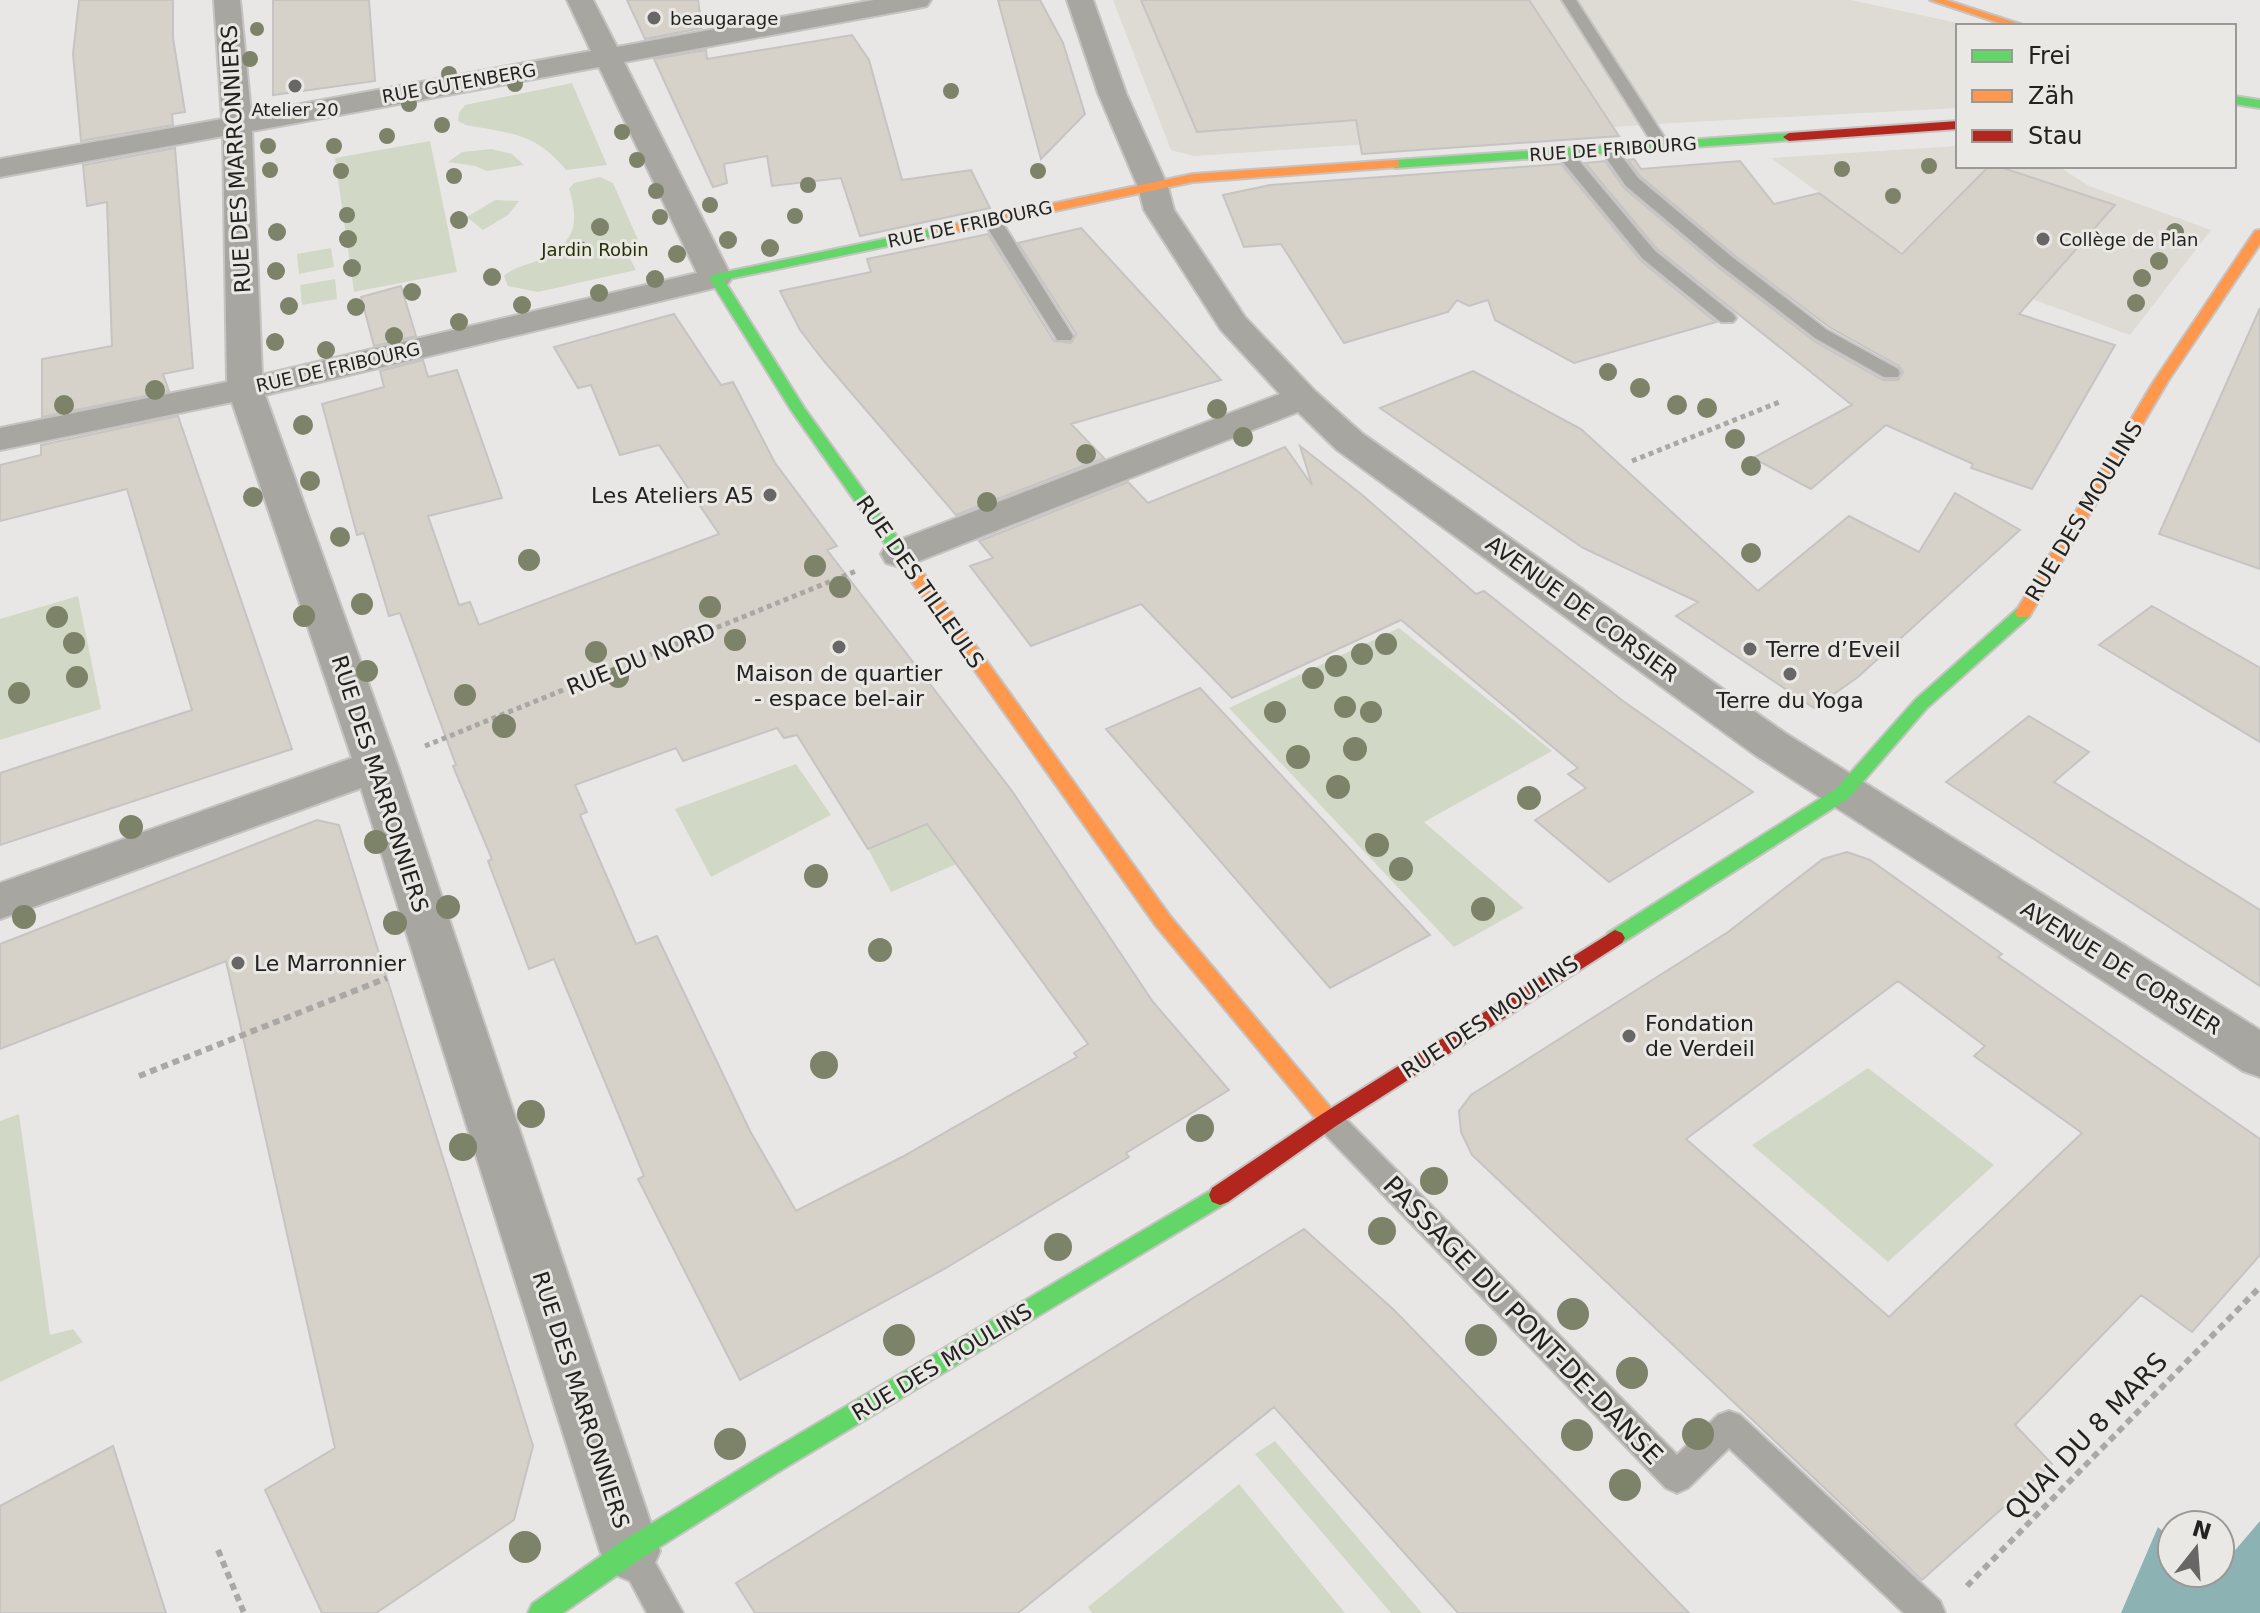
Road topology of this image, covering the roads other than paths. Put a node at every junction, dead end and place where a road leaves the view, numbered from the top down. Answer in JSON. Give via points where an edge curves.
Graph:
{"nodes":[{"id":1,"x":227,"y":0,"type":"edge"},
{"id":2,"x":580,"y":0,"type":"edge"},
{"id":3,"x":918,"y":0,"type":"edge"},
{"id":4,"x":1080,"y":0,"type":"edge"},
{"id":5,"x":1569,"y":0,"type":"edge"},
{"id":6,"x":1935,"y":0,"type":"edge"},
{"id":7,"x":2013,"y":24,"type":"edge"},
{"id":8,"x":608,"y":55,"type":"junction"},
{"id":9,"x":2236,"y":100,"type":"edge"},
{"id":10,"x":2260,"y":104,"type":"edge"},
{"id":11,"x":237,"y":124,"type":"junction"},
{"id":12,"x":1956,"y":125,"type":"edge"},
{"id":13,"x":1662,"y":146,"type":"junction"},
{"id":14,"x":1608,"y":149,"type":"junction"},
{"id":15,"x":1564,"y":153,"type":"junction"},
{"id":16,"x":0,"y":168,"type":"edge"},
{"id":17,"x":1153,"y":187,"type":"junction"},
{"id":18,"x":991,"y":219,"type":"junction"},
{"id":19,"x":2260,"y":234,"type":"edge"},
{"id":20,"x":716,"y":278,"type":"junction"},
{"id":21,"x":1727,"y":318,"type":"dead end"},
{"id":22,"x":1064,"y":336,"type":"dead end"},
{"id":23,"x":1891,"y":373,"type":"dead end"},
{"id":24,"x":245,"y":389,"type":"junction"},
{"id":25,"x":1303,"y":398,"type":"junction"},
{"id":26,"x":0,"y":439,"type":"edge"},
{"id":27,"x":885,"y":560,"type":"junction"},
{"id":28,"x":394,"y":759,"type":"junction"},
{"id":29,"x":1843,"y":793,"type":"junction"},
{"id":30,"x":0,"y":901,"type":"edge"},
{"id":31,"x":2260,"y":1056,"type":"edge"},
{"id":32,"x":1329,"y":1120,"type":"junction"},
{"id":33,"x":630,"y":1551,"type":"junction"},
{"id":34,"x":541,"y":1613,"type":"edge"},
{"id":35,"x":666,"y":1613,"type":"edge"},
{"id":36,"x":1928,"y":1613,"type":"edge"}],
"edges":[{"from":1,"to":11,"type":"street","name":"RUE DES MARRONNIERS"},
{"from":2,"to":8,"type":"street","name":"RUE DES TILLEULS"},
{"from":3,"to":8,"type":"street","name":"RUE GUTENBERG"},
{"from":4,"to":17,"type":"street","name":"AVENUE DE CORSIER","via":[[1112,93]]},
{"from":5,"to":13,"type":"lane"},
{"from":6,"to":7,"type":"street"},
{"from":8,"to":11,"type":"street","name":"RUE GUTENBERG"},
{"from":8,"to":20,"type":"street","name":"RUE DES TILLEULS"},
{"from":9,"to":10,"type":"street"},
{"from":11,"to":16,"type":"street","name":"RUE GUTENBERG"},
{"from":11,"to":24,"type":"street","name":"RUE DES MARRONNIERS"},
{"from":12,"to":13,"type":"street","name":"RUE DE FRIBOURG"},
{"from":13,"to":14,"type":"street","name":"RUE DE FRIBOURG"},
{"from":14,"to":15,"type":"street","name":"RUE DE FRIBOURG"},
{"from":14,"to":23,"type":"lane","via":[[1632,182],[1726,261],[1821,334]]},
{"from":15,"to":17,"type":"street","name":"RUE DE FRIBOURG","via":[[1193,178]]},
{"from":15,"to":21,"type":"lane","via":[[1649,255]]},
{"from":17,"to":18,"type":"street","name":"RUE DE FRIBOURG"},
{"from":17,"to":25,"type":"street","name":"AVENUE DE CORSIER","via":[[1159,210],[1233,323]]},
{"from":18,"to":20,"type":"street","name":"RUE DE FRIBOURG"},
{"from":18,"to":22,"type":"lane"},
{"from":19,"to":29,"type":"street","name":"RUE DES MOULINS","via":[[2161,381],[2036,596],[2021,616],[1921,704]]},
{"from":20,"to":24,"type":"street","name":"RUE DE FRIBOURG"},
{"from":20,"to":27,"type":"street","name":"RUE DES TILLEULS"},
{"from":24,"to":26,"type":"street","name":"RUE DE FRIBOURG"},
{"from":24,"to":28,"type":"street","name":"RUE DES MARRONNIERS"},
{"from":25,"to":27,"type":"street"},
{"from":25,"to":29,"type":"street","name":"AVENUE DE CORSIER","via":[[1350,442]]},
{"from":27,"to":32,"type":"street","name":"RUE DES TILLEULS","via":[[1163,921]]},
{"from":28,"to":30,"type":"street"},
{"from":28,"to":33,"type":"street","name":"RUE DES MARRONNIERS"},
{"from":29,"to":31,"type":"street","name":"AVENUE DE CORSIER"},
{"from":29,"to":32,"type":"street","name":"RUE DES MOULINS"},
{"from":32,"to":33,"type":"street","name":"RUE DES MOULINS","via":[[1196,1212]]},
{"from":32,"to":36,"type":"lane","name":"PASSAGE DU PONT-DE-DANSE","via":[[1677,1477],[1729,1426]]},
{"from":33,"to":34,"type":"street","name":"RUE DES MOULINS"},
{"from":33,"to":35,"type":"lane"}]}
